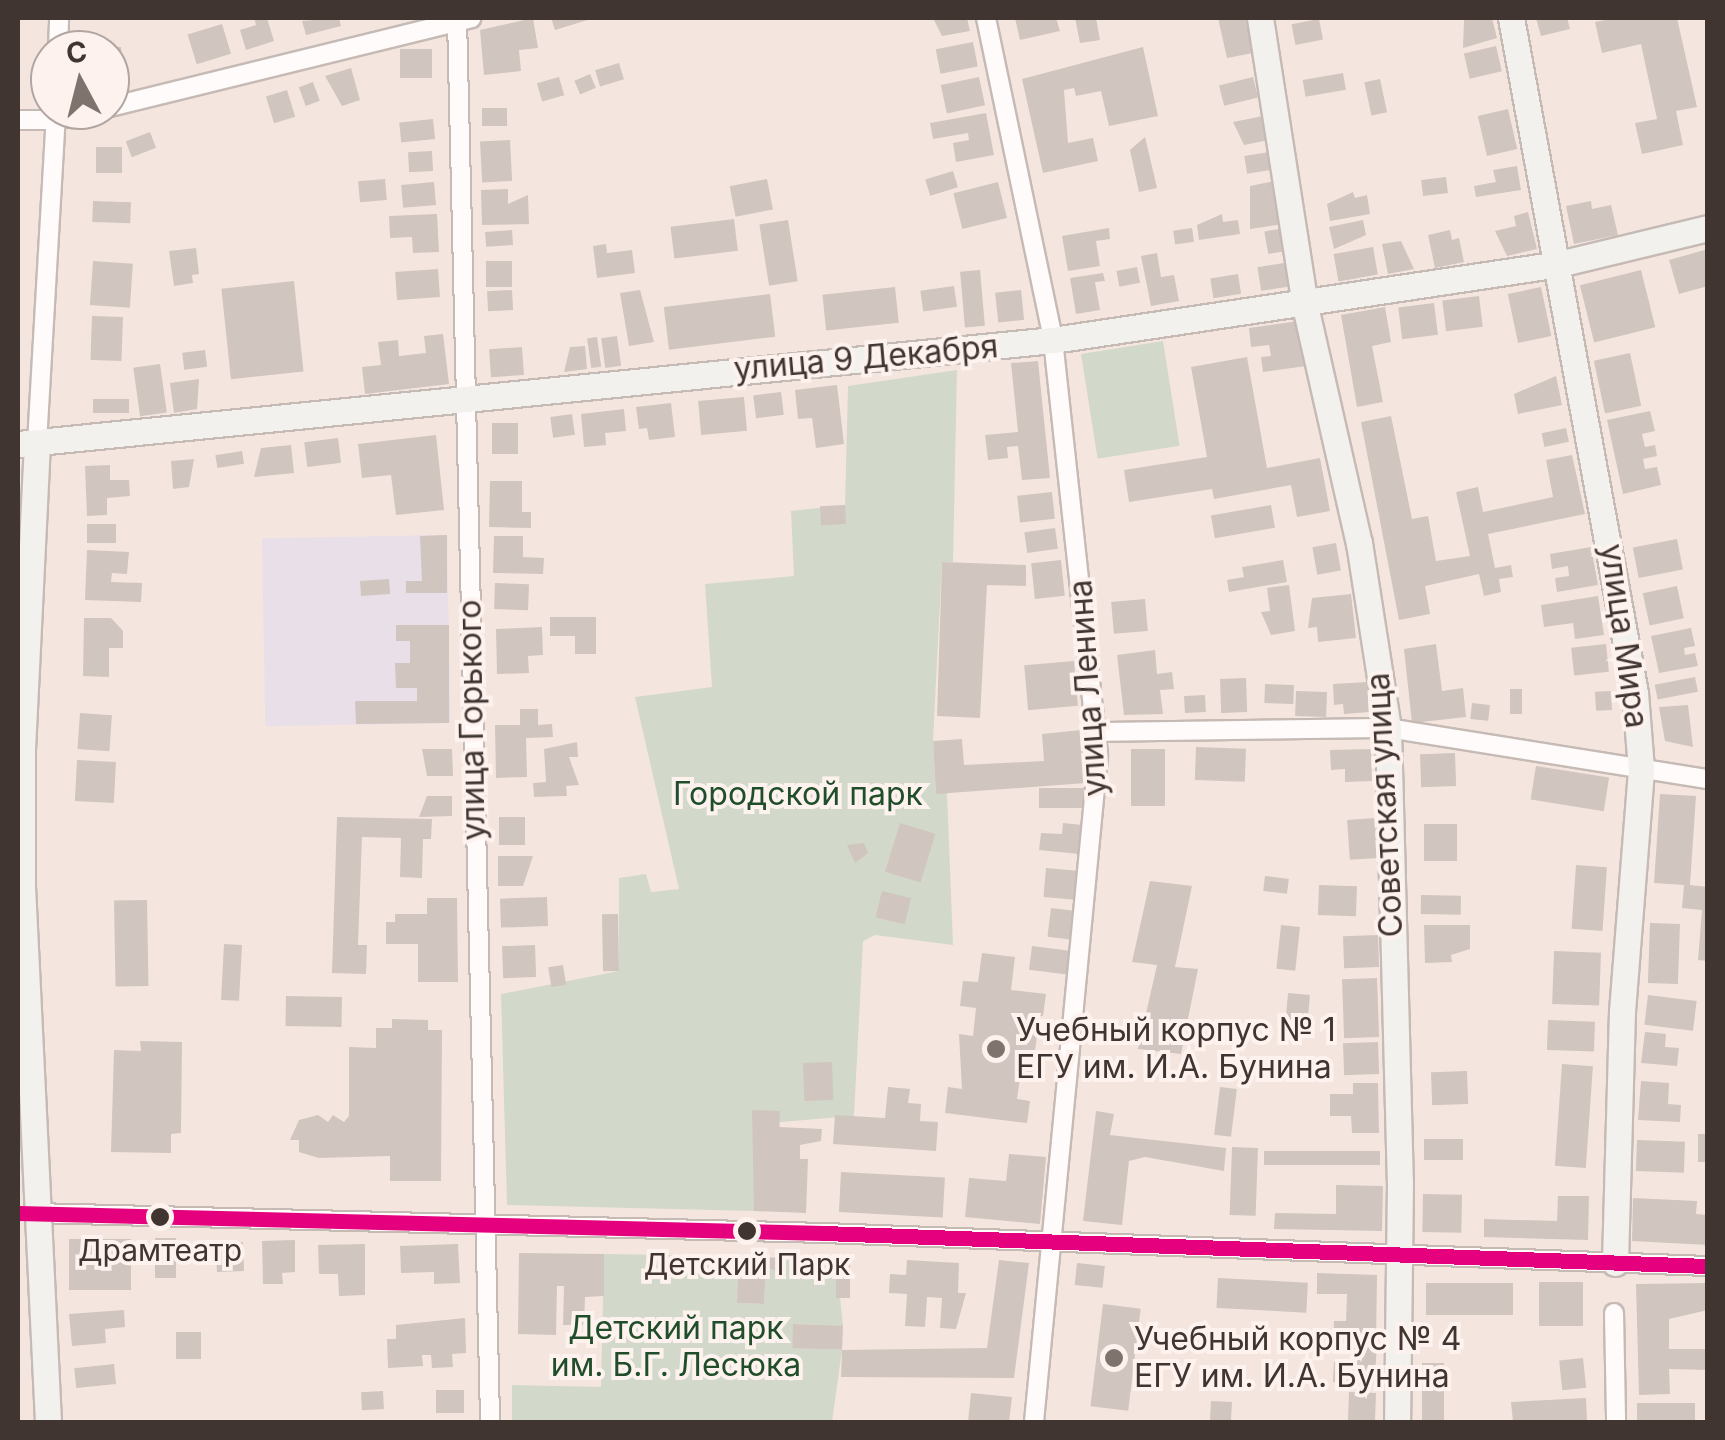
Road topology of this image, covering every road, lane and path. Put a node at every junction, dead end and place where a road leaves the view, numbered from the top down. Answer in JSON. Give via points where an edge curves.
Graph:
{"nodes":[{"id":1,"x":986,"y":18,"type":"edge"},
{"id":2,"x":1260,"y":18,"type":"edge"},
{"id":3,"x":1511,"y":18,"type":"edge"},
{"id":4,"x":462,"y":19,"type":"edge"},
{"id":5,"x":130,"y":102,"type":"edge"},
{"id":6,"x":55,"y":130,"type":"edge"},
{"id":7,"x":1708,"y":228,"type":"edge"},
{"id":8,"x":1560,"y":264,"type":"junction"},
{"id":9,"x":1304,"y":306,"type":"junction"},
{"id":10,"x":1053,"y":340,"type":"junction"},
{"id":11,"x":468,"y":398,"type":"junction"},
{"id":12,"x":28,"y":444,"type":"edge"},
{"id":13,"x":1388,"y":728,"type":"junction"},
{"id":14,"x":1096,"y":732,"type":"junction"},
{"id":15,"x":1640,"y":770,"type":"junction"},
{"id":16,"x":1708,"y":779,"type":"edge"},
{"id":17,"x":26,"y":1213,"type":"edge"},
{"id":18,"x":486,"y":1224,"type":"junction"},
{"id":19,"x":1053,"y":1242,"type":"junction"},
{"id":20,"x":1400,"y":1255,"type":"junction"},
{"id":21,"x":1616,"y":1263,"type":"junction"},
{"id":22,"x":1708,"y":1266,"type":"edge"},
{"id":23,"x":1614,"y":1313,"type":"dead end"},
{"id":24,"x":48,"y":1422,"type":"edge"},
{"id":25,"x":490,"y":1422,"type":"edge"},
{"id":26,"x":1034,"y":1422,"type":"edge"},
{"id":27,"x":1398,"y":1422,"type":"edge"},
{"id":28,"x":1616,"y":1422,"type":"edge"}],
"edges":[{"from":1,"to":10,"type":"street","name":"улица Ленина"},
{"from":2,"to":9,"type":"street","name":"Советская улица"},
{"from":3,"to":8,"type":"street","name":"улица Мира"},
{"from":4,"to":5,"type":"street"},
{"from":4,"to":11,"type":"street","name":"улица Горького"},
{"from":6,"to":12,"type":"street"},
{"from":7,"to":8,"type":"street","name":"улица 9 Декабря"},
{"from":8,"to":9,"type":"street","name":"улица 9 Декабря"},
{"from":8,"to":15,"type":"street","name":"улица Мира","via":[[1625,610]]},
{"from":9,"to":10,"type":"street","name":"улица 9 Декабря"},
{"from":9,"to":13,"type":"street","name":"Советская улица","via":[[1359,544]]},
{"from":10,"to":11,"type":"street","name":"улица 9 Декабря"},
{"from":10,"to":14,"type":"street","name":"улица Ленина"},
{"from":11,"to":12,"type":"street","name":"улица 9 Декабря"},
{"from":11,"to":18,"type":"street","name":"улица Горького"},
{"from":12,"to":17,"type":"street","via":[[22,746]]},
{"from":13,"to":14,"type":"street"},
{"from":13,"to":15,"type":"street"},
{"from":13,"to":20,"type":"street","name":"Советская улица"},
{"from":14,"to":19,"type":"street","name":"улица Ленина","via":[[1098,812]]},
{"from":15,"to":16,"type":"street"},
{"from":15,"to":21,"type":"street","name":"улица Мира","via":[[1622,1011]]},
{"from":17,"to":18,"type":"street"},
{"from":17,"to":24,"type":"street"},
{"from":18,"to":19,"type":"street"},
{"from":18,"to":25,"type":"street","name":"улица Горького"},
{"from":19,"to":20,"type":"street"},
{"from":19,"to":26,"type":"street","name":"улица Ленина"},
{"from":20,"to":21,"type":"street"},
{"from":20,"to":27,"type":"street","name":"Советская улица"},
{"from":21,"to":22,"type":"street"},
{"from":23,"to":28,"type":"street"}]}
